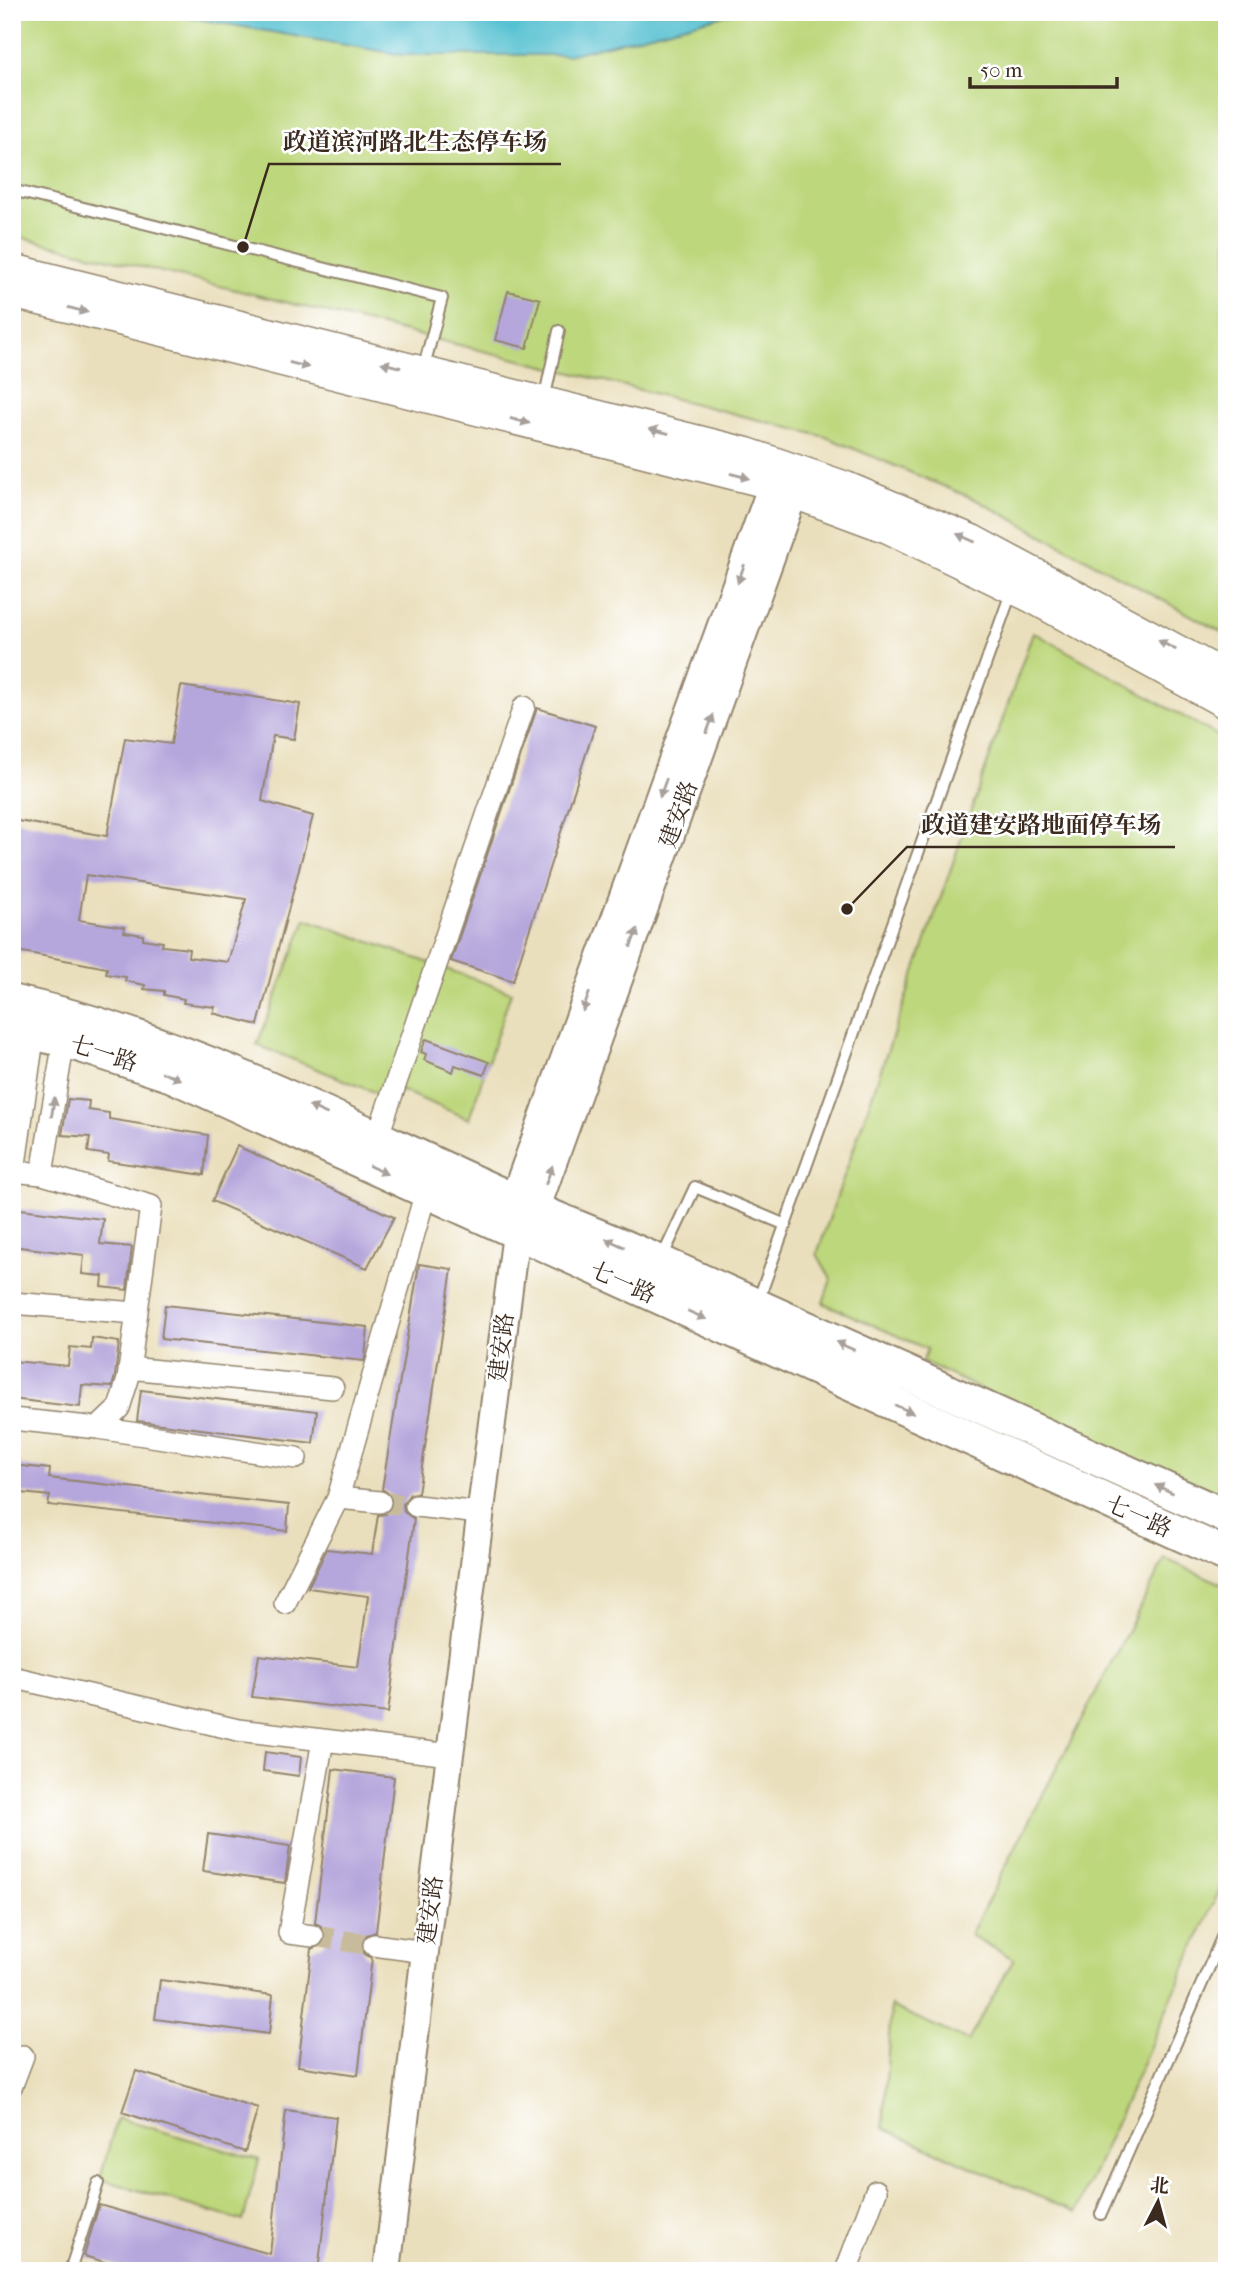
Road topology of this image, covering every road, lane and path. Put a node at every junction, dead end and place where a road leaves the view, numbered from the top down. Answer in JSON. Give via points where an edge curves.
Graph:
{"nodes":[{"id":1,"x":12,"y":190,"type":"edge"},
{"id":2,"x":12,"y":269,"type":"edge"},
{"id":3,"x":12,"y":293,"type":"edge"},
{"id":4,"x":559,"y":331,"type":"dead end"},
{"id":5,"x":423,"y":373,"type":"junction"},
{"id":6,"x":543,"y":403,"type":"junction"},
{"id":7,"x":787,"y":478,"type":"junction"},
{"id":8,"x":1013,"y":589,"type":"junction"},
{"id":9,"x":1227,"y":677,"type":"edge"},
{"id":10,"x":1227,"y":704,"type":"edge"},
{"id":11,"x":524,"y":707,"type":"dead end"},
{"id":12,"x":12,"y":1002,"type":"edge"},
{"id":13,"x":37,"y":1033,"type":"edge"},
{"id":14,"x":377,"y":1138,"type":"junction"},
{"id":15,"x":15,"y":1143,"type":"edge"},
{"id":16,"x":13,"y":1171,"type":"edge"},
{"id":17,"x":42,"y":1174,"type":"junction"},
{"id":18,"x":425,"y":1195,"type":"dead end"},
{"id":19,"x":522,"y":1215,"type":"junction"},
{"id":20,"x":786,"y":1225,"type":"junction"},
{"id":21,"x":661,"y":1262,"type":"junction"},
{"id":22,"x":12,"y":1303,"type":"edge"},
{"id":23,"x":756,"y":1306,"type":"junction"},
{"id":24,"x":136,"y":1313,"type":"junction"},
{"id":25,"x":129,"y":1368,"type":"junction"},
{"id":26,"x":333,"y":1388,"type":"dead end"},
{"id":27,"x":12,"y":1419,"type":"edge"},
{"id":28,"x":98,"y":1428,"type":"junction"},
{"id":29,"x":296,"y":1458,"type":"dead end"},
{"id":30,"x":338,"y":1498,"type":"junction"},
{"id":31,"x":380,"y":1502,"type":"tunnel mouth"},
{"id":32,"x":416,"y":1506,"type":"tunnel mouth"},
{"id":33,"x":480,"y":1513,"type":"junction"},
{"id":34,"x":1227,"y":1517,"type":"edge"},
{"id":35,"x":1227,"y":1555,"type":"edge"},
{"id":36,"x":285,"y":1603,"type":"dead end"},
{"id":37,"x":12,"y":1677,"type":"edge"},
{"id":38,"x":323,"y":1740,"type":"junction"},
{"id":39,"x":450,"y":1755,"type":"junction"},
{"id":40,"x":1227,"y":1926,"type":"edge"},
{"id":41,"x":313,"y":1936,"type":"tunnel mouth"},
{"id":42,"x":374,"y":1945,"type":"tunnel mouth"},
{"id":43,"x":425,"y":1952,"type":"junction"},
{"id":44,"x":23,"y":2056,"type":"dead end"},
{"id":45,"x":12,"y":2085,"type":"edge"},
{"id":46,"x":98,"y":2183,"type":"dead end"},
{"id":47,"x":876,"y":2191,"type":"dead end"},
{"id":48,"x":1101,"y":2214,"type":"dead end"},
{"id":49,"x":70,"y":2271,"type":"edge"},
{"id":50,"x":387,"y":2271,"type":"edge"},
{"id":51,"x":846,"y":2271,"type":"edge"}],
"edges":[{"from":1,"to":5,"type":"lane","via":[[442,298]]},
{"from":5,"to":2,"type":"main road","one_way":true},
{"from":3,"to":7,"type":"main road","one_way":true},
{"from":4,"to":6,"type":"lane"},
{"from":5,"to":6,"type":"main road"},
{"from":7,"to":6,"type":"main road","one_way":true,"via":[[747,453]]},
{"from":7,"to":8,"type":"main road"},
{"from":9,"to":7,"type":"main road","one_way":true,"via":[[972,540],[846,487]]},
{"from":7,"to":19,"type":"street","name":"建安路"},
{"from":8,"to":10,"type":"main road"},
{"from":8,"to":20,"type":"lane"},
{"from":11,"to":14,"type":"street"},
{"from":14,"to":12,"type":"main road","name":"七一路","one_way":true,"via":[[174,1050],[64,1013]]},
{"from":13,"to":15,"type":"street"},
{"from":17,"to":13,"type":"street","one_way":true},
{"from":13,"to":19,"type":"main road","name":"七一路","one_way":true,"via":[[172,1075]]},
{"from":14,"to":19,"type":"main road","name":"七一路"},
{"from":15,"to":16,"type":"street"},
{"from":16,"to":17,"type":"street"},
{"from":17,"to":24,"type":"street","via":[[151,1206]]},
{"from":18,"to":30,"type":"street"},
{"from":21,"to":19,"type":"main road","name":"七一路","one_way":true},
{"from":19,"to":33,"type":"street","name":"建安路"},
{"from":19,"to":35,"type":"main road","name":"七一路","one_way":true},
{"from":20,"to":21,"type":"lane","via":[[695,1187]]},
{"from":20,"to":23,"type":"lane"},
{"from":21,"to":23,"type":"main road","name":"七一路"},
{"from":22,"to":24,"type":"street"},
{"from":34,"to":23,"type":"main road","name":"七一路","one_way":true},
{"from":24,"to":25,"type":"street"},
{"from":25,"to":26,"type":"street"},
{"from":25,"to":28,"type":"street","via":[[119,1408]]},
{"from":27,"to":28,"type":"street"},
{"from":28,"to":29,"type":"street"},
{"from":30,"to":31,"type":"street"},
{"from":30,"to":36,"type":"street"},
{"from":32,"to":33,"type":"street"},
{"from":33,"to":39,"type":"street","name":"建安路"},
{"from":37,"to":38,"type":"street","via":[[238,1730]]},
{"from":38,"to":39,"type":"street"},
{"from":38,"to":41,"type":"street","via":[[289,1933]]},
{"from":39,"to":43,"type":"street","name":"建安路"},
{"from":40,"to":48,"type":"lane"},
{"from":42,"to":43,"type":"street"},
{"from":43,"to":50,"type":"street","name":"建安路"},
{"from":44,"to":45,"type":"street"},
{"from":46,"to":49,"type":"lane"},
{"from":47,"to":51,"type":"street"}]}
